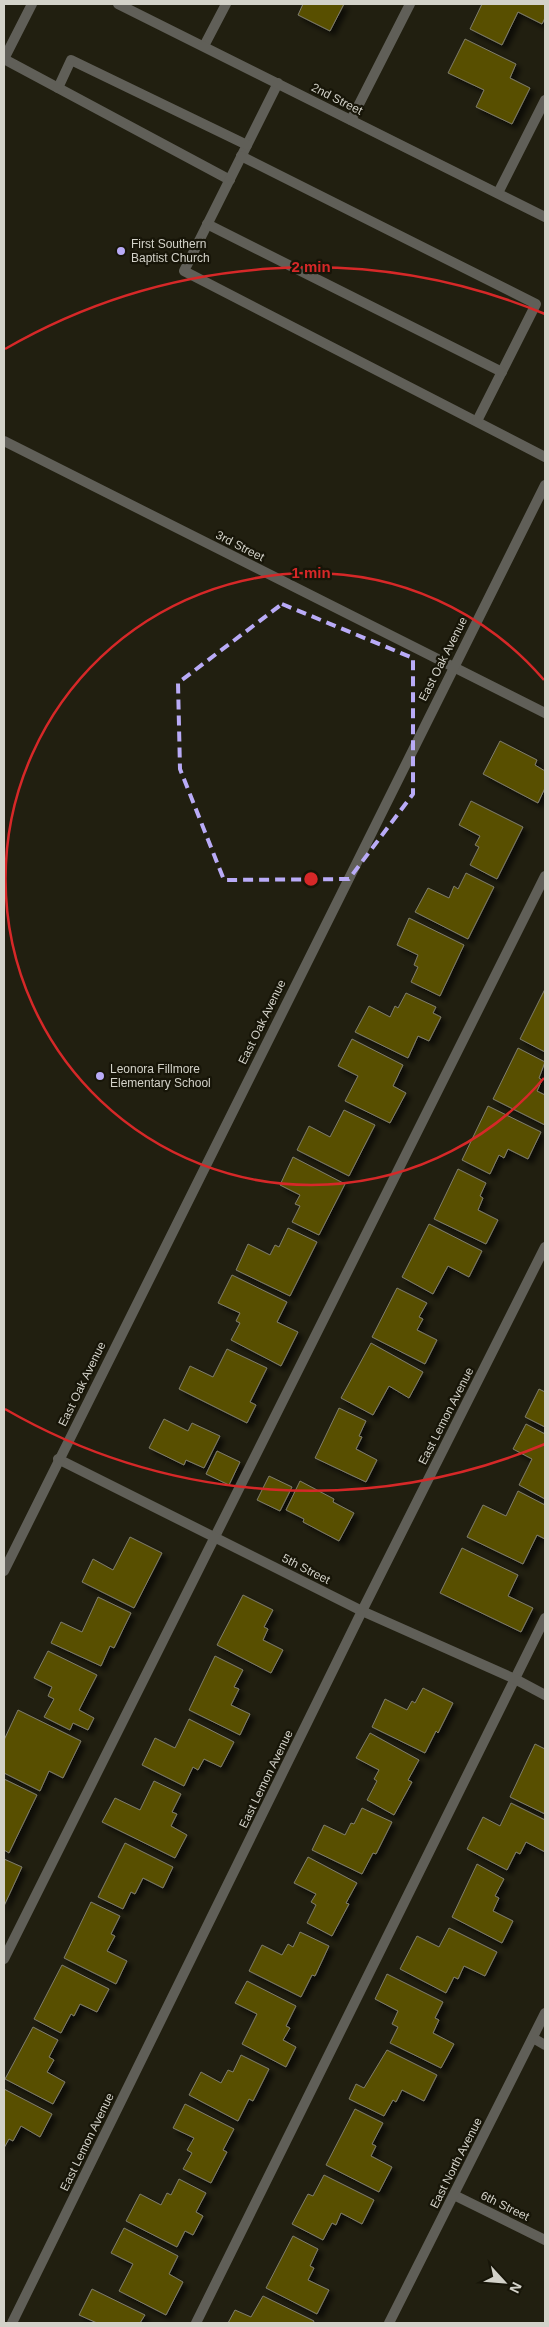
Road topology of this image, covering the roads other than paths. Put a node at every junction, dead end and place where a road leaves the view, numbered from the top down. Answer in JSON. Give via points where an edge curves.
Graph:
{"nodes":[{"id":1,"x":32,"y":4,"type":"edge"},
{"id":2,"x":118,"y":4,"type":"edge"},
{"id":3,"x":226,"y":4,"type":"edge"},
{"id":4,"x":410,"y":4,"type":"edge"},
{"id":5,"x":204,"y":46,"type":"junction"},
{"id":6,"x":4,"y":59,"type":"edge"},
{"id":7,"x":278,"y":83,"type":"junction"},
{"id":8,"x":58,"y":88,"type":"junction"},
{"id":9,"x":545,"y":100,"type":"edge"},
{"id":10,"x":351,"y":120,"type":"junction"},
{"id":11,"x":247,"y":145,"type":"junction"},
{"id":12,"x":241,"y":156,"type":"junction"},
{"id":13,"x":230,"y":180,"type":"junction"},
{"id":14,"x":498,"y":193,"type":"junction"},
{"id":15,"x":545,"y":217,"type":"edge"},
{"id":16,"x":208,"y":224,"type":"junction"},
{"id":17,"x":502,"y":372,"type":"junction"},
{"id":18,"x":477,"y":421,"type":"junction"},
{"id":19,"x":4,"y":441,"type":"edge"},
{"id":20,"x":545,"y":457,"type":"edge"},
{"id":21,"x":545,"y":485,"type":"edge"},
{"id":22,"x":453,"y":667,"type":"junction"},
{"id":23,"x":545,"y":713,"type":"edge"},
{"id":24,"x":545,"y":876,"type":"edge"},
{"id":25,"x":545,"y":1247,"type":"edge"},
{"id":26,"x":58,"y":1460,"type":"junction"},
{"id":27,"x":216,"y":1538,"type":"junction"},
{"id":28,"x":4,"y":1571,"type":"edge"},
{"id":29,"x":362,"y":1611,"type":"junction"},
{"id":30,"x":545,"y":1618,"type":"edge"},
{"id":31,"x":515,"y":1679,"type":"junction"},
{"id":32,"x":545,"y":1695,"type":"edge"},
{"id":33,"x":4,"y":1959,"type":"edge"},
{"id":34,"x":545,"y":2013,"type":"edge"},
{"id":35,"x":533,"y":2038,"type":"junction"},
{"id":36,"x":545,"y":2045,"type":"edge"},
{"id":37,"x":454,"y":2195,"type":"junction"},
{"id":38,"x":545,"y":2240,"type":"edge"},
{"id":39,"x":12,"y":2323,"type":"edge"},
{"id":40,"x":196,"y":2323,"type":"edge"},
{"id":41,"x":389,"y":2323,"type":"edge"}],
"edges":[{"from":1,"to":6,"type":"street"},
{"from":2,"to":5,"type":"street","name":"2nd Street"},
{"from":3,"to":5,"type":"street"},
{"from":4,"to":10,"type":"street"},
{"from":5,"to":7,"type":"street","name":"2nd Street"},
{"from":6,"to":8,"type":"street"},
{"from":7,"to":10,"type":"street","name":"2nd Street"},
{"from":7,"to":11,"type":"street"},
{"from":8,"to":11,"type":"street","via":[[71,60]]},
{"from":8,"to":13,"type":"street"},
{"from":9,"to":14,"type":"street"},
{"from":10,"to":14,"type":"street","name":"2nd Street"},
{"from":11,"to":12,"type":"street"},
{"from":12,"to":13,"type":"street"},
{"from":12,"to":17,"type":"street","via":[[536,304]]},
{"from":13,"to":16,"type":"street"},
{"from":14,"to":15,"type":"street","name":"2nd Street"},
{"from":16,"to":17,"type":"street"},
{"from":16,"to":18,"type":"street","via":[[184,271]]},
{"from":17,"to":18,"type":"street"},
{"from":18,"to":20,"type":"street"},
{"from":19,"to":22,"type":"street","name":"3rd Street"},
{"from":21,"to":22,"type":"street","name":"East Oak Avenue"},
{"from":22,"to":23,"type":"street","name":"3rd Street"},
{"from":22,"to":26,"type":"street","name":"East Oak Avenue"},
{"from":24,"to":27,"type":"street"},
{"from":25,"to":29,"type":"street","name":"East Lemon Avenue"},
{"from":26,"to":27,"type":"street","name":"5th Street"},
{"from":26,"to":28,"type":"street","name":"East Oak Avenue"},
{"from":27,"to":29,"type":"street","name":"5th Street"},
{"from":27,"to":33,"type":"street"},
{"from":29,"to":31,"type":"street","name":"5th Street"},
{"from":29,"to":39,"type":"street","name":"East Lemon Avenue"},
{"from":30,"to":31,"type":"street"},
{"from":31,"to":32,"type":"street","name":"5th Street"},
{"from":31,"to":40,"type":"street"},
{"from":34,"to":35,"type":"street","name":"East North Avenue"},
{"from":35,"to":36,"type":"street"},
{"from":35,"to":37,"type":"street","name":"East North Avenue"},
{"from":37,"to":38,"type":"street","name":"6th Street"},
{"from":37,"to":41,"type":"street","name":"East North Avenue"}]}
